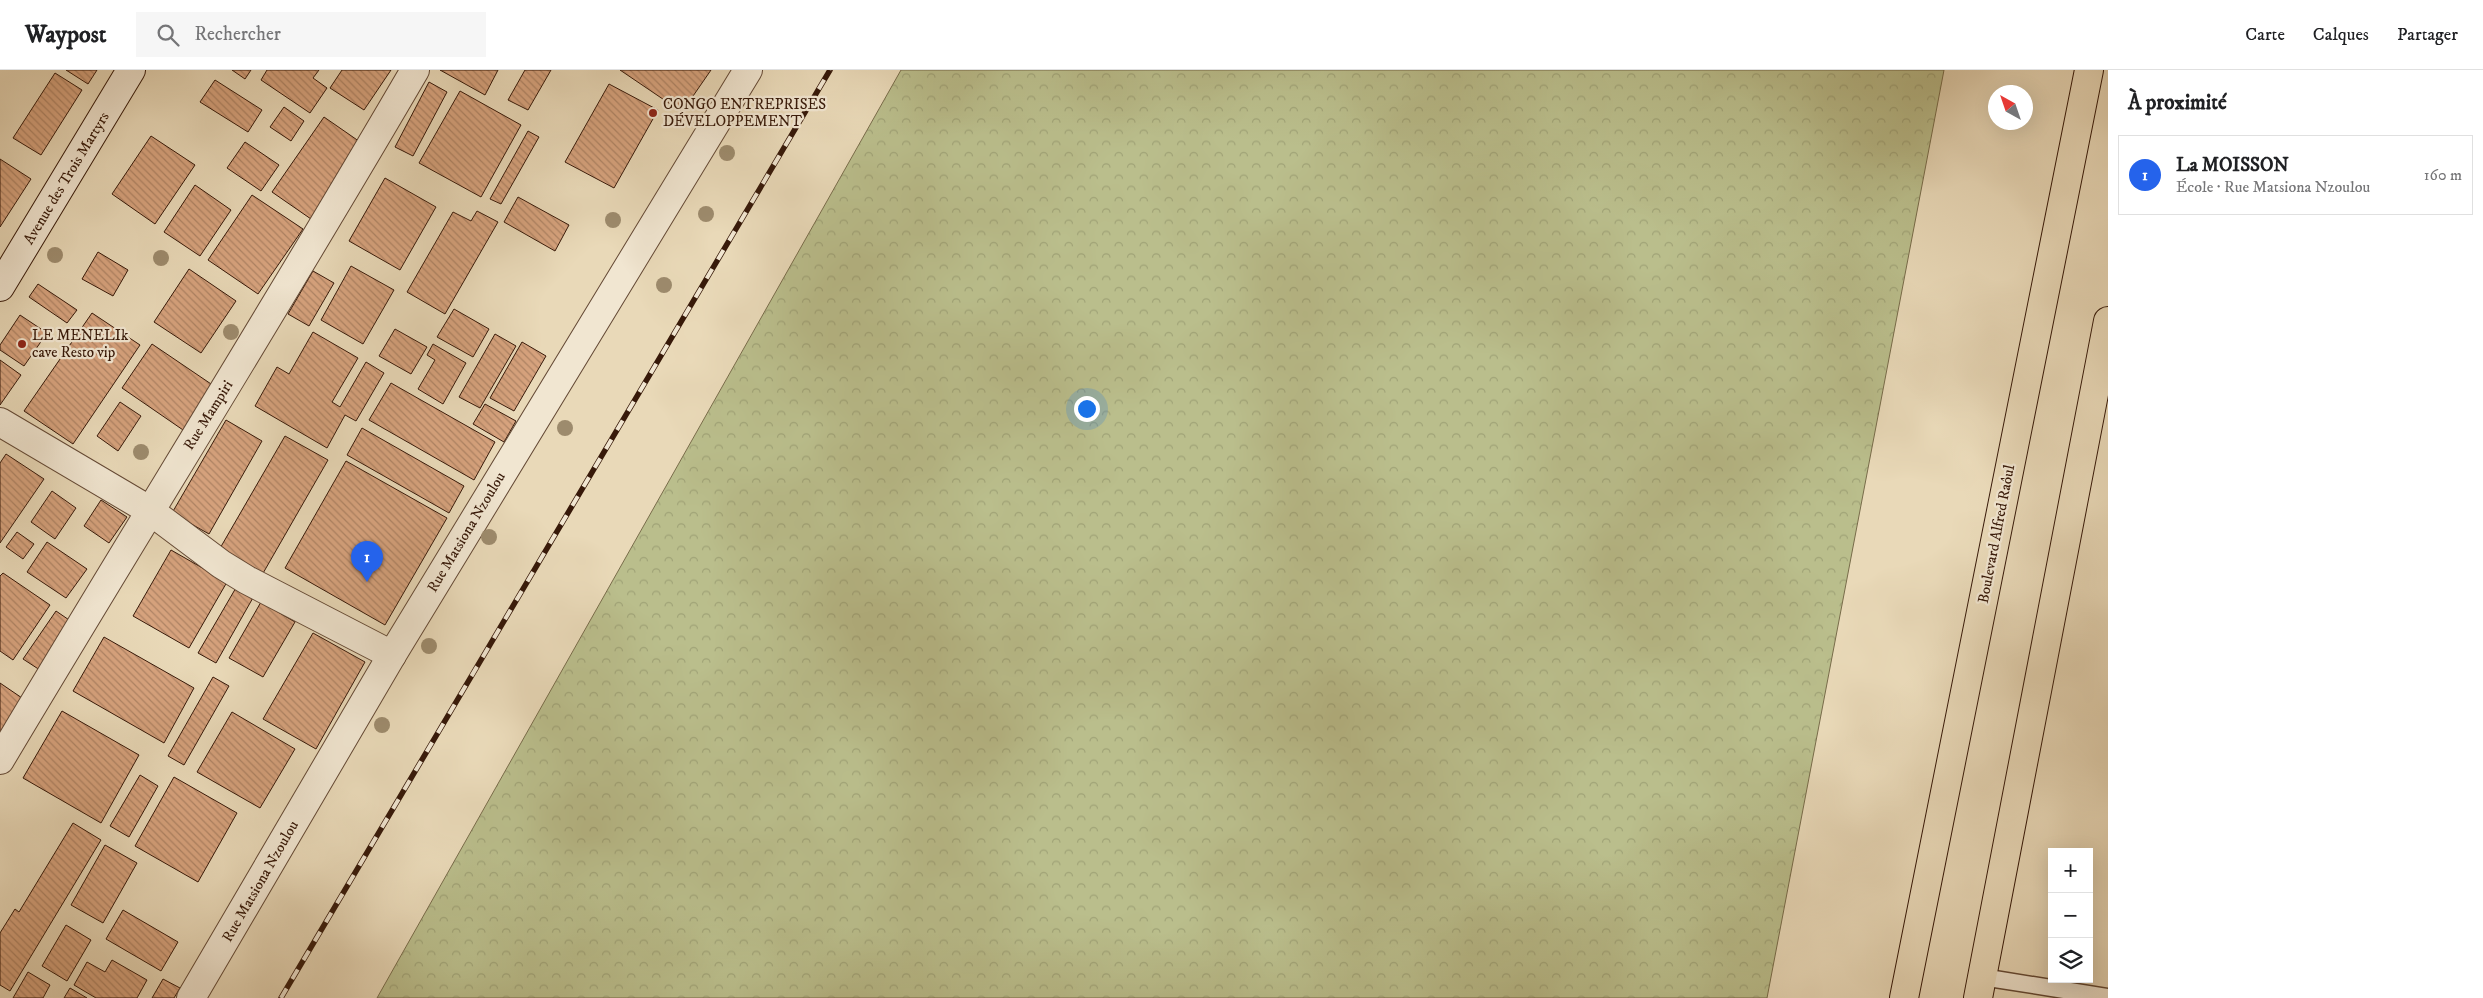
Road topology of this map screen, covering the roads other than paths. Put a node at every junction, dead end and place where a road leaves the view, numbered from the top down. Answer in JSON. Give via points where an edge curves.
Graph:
{"nodes":[{"id":1,"x":132,"y":70,"type":"edge"},
{"id":2,"x":415,"y":70,"type":"edge"},
{"id":3,"x":748,"y":70,"type":"edge"},
{"id":4,"x":2089,"y":70,"type":"edge"},
{"id":5,"x":0,"y":286,"type":"edge"},
{"id":6,"x":2108,"y":321,"type":"edge"},
{"id":7,"x":0,"y":422,"type":"edge"},
{"id":8,"x":149,"y":510,"type":"junction"},
{"id":9,"x":392,"y":655,"type":"junction"},
{"id":10,"x":0,"y":760,"type":"edge"},
{"id":11,"x":1980,"y":987,"type":"edge"},
{"id":12,"x":2108,"y":997,"type":"edge"},
{"id":13,"x":191,"y":998,"type":"edge"},
{"id":14,"x":1904,"y":998,"type":"edge"}],
"edges":[{"from":1,"to":5,"type":"street","name":"Avenue des Trois Martyrs"},
{"from":2,"to":8,"type":"street","name":"Rue Mampiri","via":[[339,202]]},
{"from":3,"to":9,"type":"street","name":"Rue Matsiona Nzoulou"},
{"from":4,"to":14,"type":"main road","name":"Boulevard Alfred Raôul"},
{"from":6,"to":11,"type":"main road"},
{"from":7,"to":8,"type":"street"},
{"from":8,"to":9,"type":"street","via":[[247,580]]},
{"from":8,"to":10,"type":"street","name":"Rue Mampiri"},
{"from":9,"to":13,"type":"street","name":"Rue Matsiona Nzoulou"},
{"from":11,"to":12,"type":"lane"}]}
